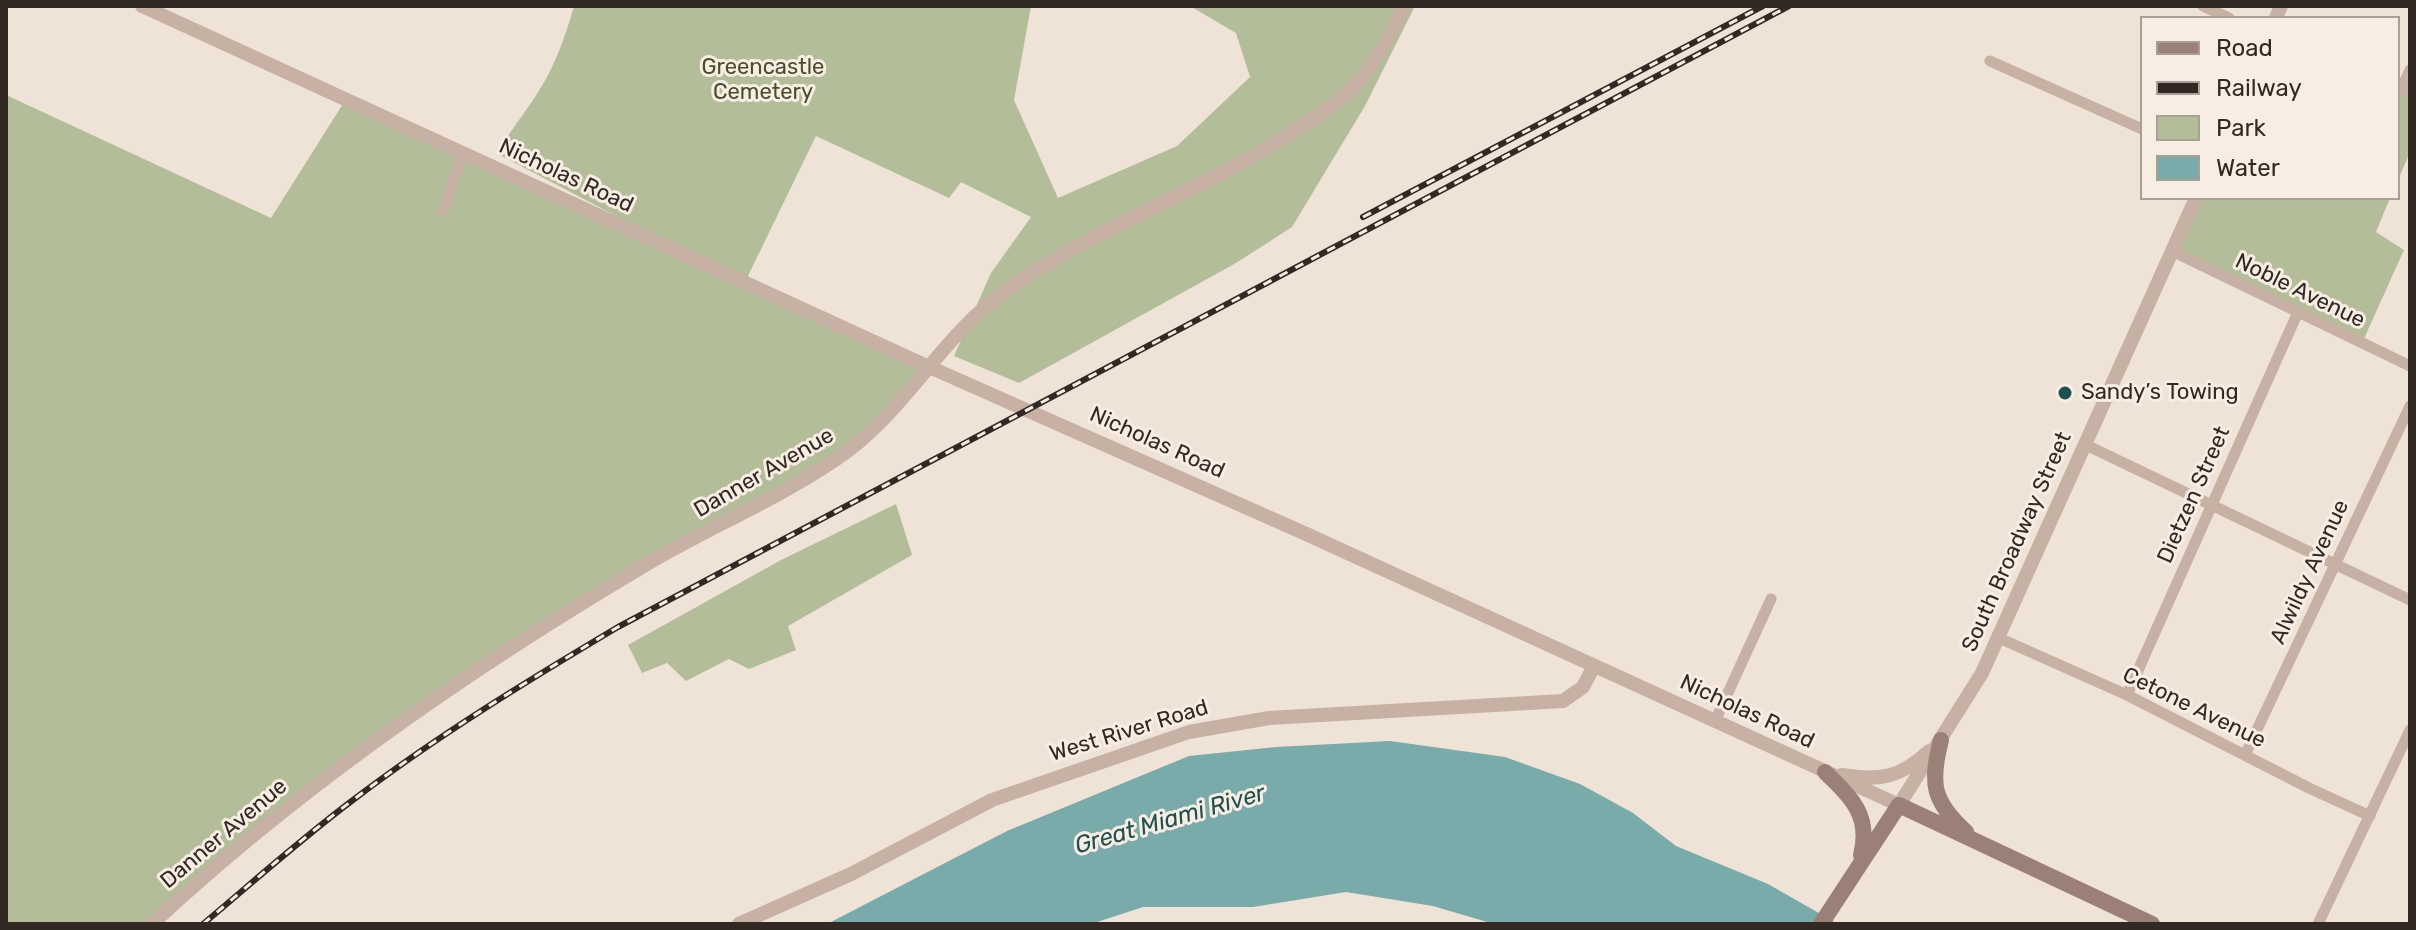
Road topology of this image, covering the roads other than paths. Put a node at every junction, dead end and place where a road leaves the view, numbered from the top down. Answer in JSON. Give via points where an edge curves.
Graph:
{"nodes":[{"id":1,"x":142,"y":6,"type":"edge"},
{"id":2,"x":1404,"y":6,"type":"edge"},
{"id":3,"x":2203,"y":6,"type":"edge"},
{"id":4,"x":2225,"y":16,"type":"edge"},
{"id":5,"x":1990,"y":61,"type":"dead end"},
{"id":6,"x":2410,"y":70,"type":"edge"},
{"id":7,"x":2403,"y":88,"type":"edge"},
{"id":8,"x":2140,"y":128,"type":"edge"},
{"id":9,"x":463,"y":153,"type":"junction"},
{"id":10,"x":2195,"y":200,"type":"edge"},
{"id":11,"x":443,"y":211,"type":"dead end"},
{"id":12,"x":2172,"y":251,"type":"junction"},
{"id":13,"x":2298,"y":312,"type":"junction"},
{"id":14,"x":927,"y":366,"type":"junction"},
{"id":15,"x":2410,"y":366,"type":"edge"},
{"id":16,"x":2410,"y":406,"type":"edge"},
{"id":17,"x":2086,"y":445,"type":"junction"},
{"id":18,"x":2212,"y":505,"type":"junction"},
{"id":19,"x":2335,"y":565,"type":"junction"},
{"id":20,"x":1771,"y":599,"type":"dead end"},
{"id":21,"x":2410,"y":600,"type":"edge"},
{"id":22,"x":1999,"y":638,"type":"junction"},
{"id":23,"x":1594,"y":666,"type":"junction"},
{"id":24,"x":2127,"y":695,"type":"junction"},
{"id":25,"x":1715,"y":721,"type":"junction"},
{"id":26,"x":2410,"y":730,"type":"edge"},
{"id":27,"x":1941,"y":740,"type":"junction"},
{"id":28,"x":2245,"y":755,"type":"junction"},
{"id":29,"x":1825,"y":772,"type":"junction"},
{"id":30,"x":1899,"y":805,"type":"junction"},
{"id":31,"x":2370,"y":816,"type":"junction"},
{"id":32,"x":1871,"y":836,"type":"junction"},
{"id":33,"x":1980,"y":843,"type":"junction"},
{"id":34,"x":152,"y":924,"type":"edge"},
{"id":35,"x":739,"y":924,"type":"edge"},
{"id":36,"x":1821,"y":924,"type":"edge"},
{"id":37,"x":2152,"y":924,"type":"edge"},
{"id":38,"x":2318,"y":924,"type":"edge"}],
"edges":[{"from":1,"to":9,"type":"street","name":"Nicholas Road"},
{"from":2,"to":14,"type":"street","name":"Danner Avenue","via":[[1371,66],[1337,102],[1236,167],[1033,272],[981,309]]},
{"from":3,"to":4,"type":"street"},
{"from":5,"to":8,"type":"street"},
{"from":6,"to":7,"type":"street"},
{"from":9,"to":11,"type":"street"},
{"from":9,"to":14,"type":"street","name":"Nicholas Road"},
{"from":10,"to":12,"type":"street","name":"South Broadway Street"},
{"from":12,"to":13,"type":"street","name":"Noble Avenue"},
{"from":12,"to":17,"type":"street","name":"South Broadway Street"},
{"from":13,"to":15,"type":"street","name":"Noble Avenue"},
{"from":13,"to":18,"type":"street","name":"Dietzen Street"},
{"from":14,"to":23,"type":"street","name":"Nicholas Road"},
{"from":14,"to":34,"type":"street","name":"Danner Avenue","via":[[886,417],[835,460],[647,564],[468,676],[324,779]]},
{"from":16,"to":19,"type":"street","name":"Alwildy Avenue"},
{"from":17,"to":18,"type":"street"},
{"from":17,"to":22,"type":"street","name":"South Broadway Street"},
{"from":18,"to":19,"type":"street"},
{"from":18,"to":24,"type":"street","name":"Dietzen Street"},
{"from":19,"to":21,"type":"street"},
{"from":19,"to":28,"type":"street","name":"Alwildy Avenue"},
{"from":20,"to":25,"type":"street"},
{"from":22,"to":24,"type":"street","name":"Cetone Avenue"},
{"from":22,"to":27,"type":"street","name":"South Broadway Street"},
{"from":23,"to":25,"type":"street","name":"Nicholas Road"},
{"from":23,"to":35,"type":"street","name":"West River Road","via":[[1583,687],[1563,701],[1269,718],[1151,743],[992,800],[851,874]]},
{"from":24,"to":28,"type":"street","name":"Cetone Avenue"},
{"from":25,"to":29,"type":"street","name":"Nicholas Road"},
{"from":26,"to":31,"type":"street"},
{"from":27,"to":29,"type":"street","via":[[1891,777]]},
{"from":27,"to":30,"type":"street","name":"South Broadway Street"},
{"from":27,"to":33,"type":"main road","via":[[1934,788],[1952,818]]},
{"from":28,"to":31,"type":"street","name":"Cetone Avenue"},
{"from":29,"to":30,"type":"street","name":"Nicholas Road"},
{"from":29,"to":32,"type":"main road","via":[[1856,807]]},
{"from":30,"to":32,"type":"main road"},
{"from":30,"to":33,"type":"main road","name":"Nicholas Road"},
{"from":31,"to":38,"type":"street"},
{"from":32,"to":36,"type":"main road","via":[[1859,867]]},
{"from":33,"to":37,"type":"main road","name":"Nicholas Road"}]}
